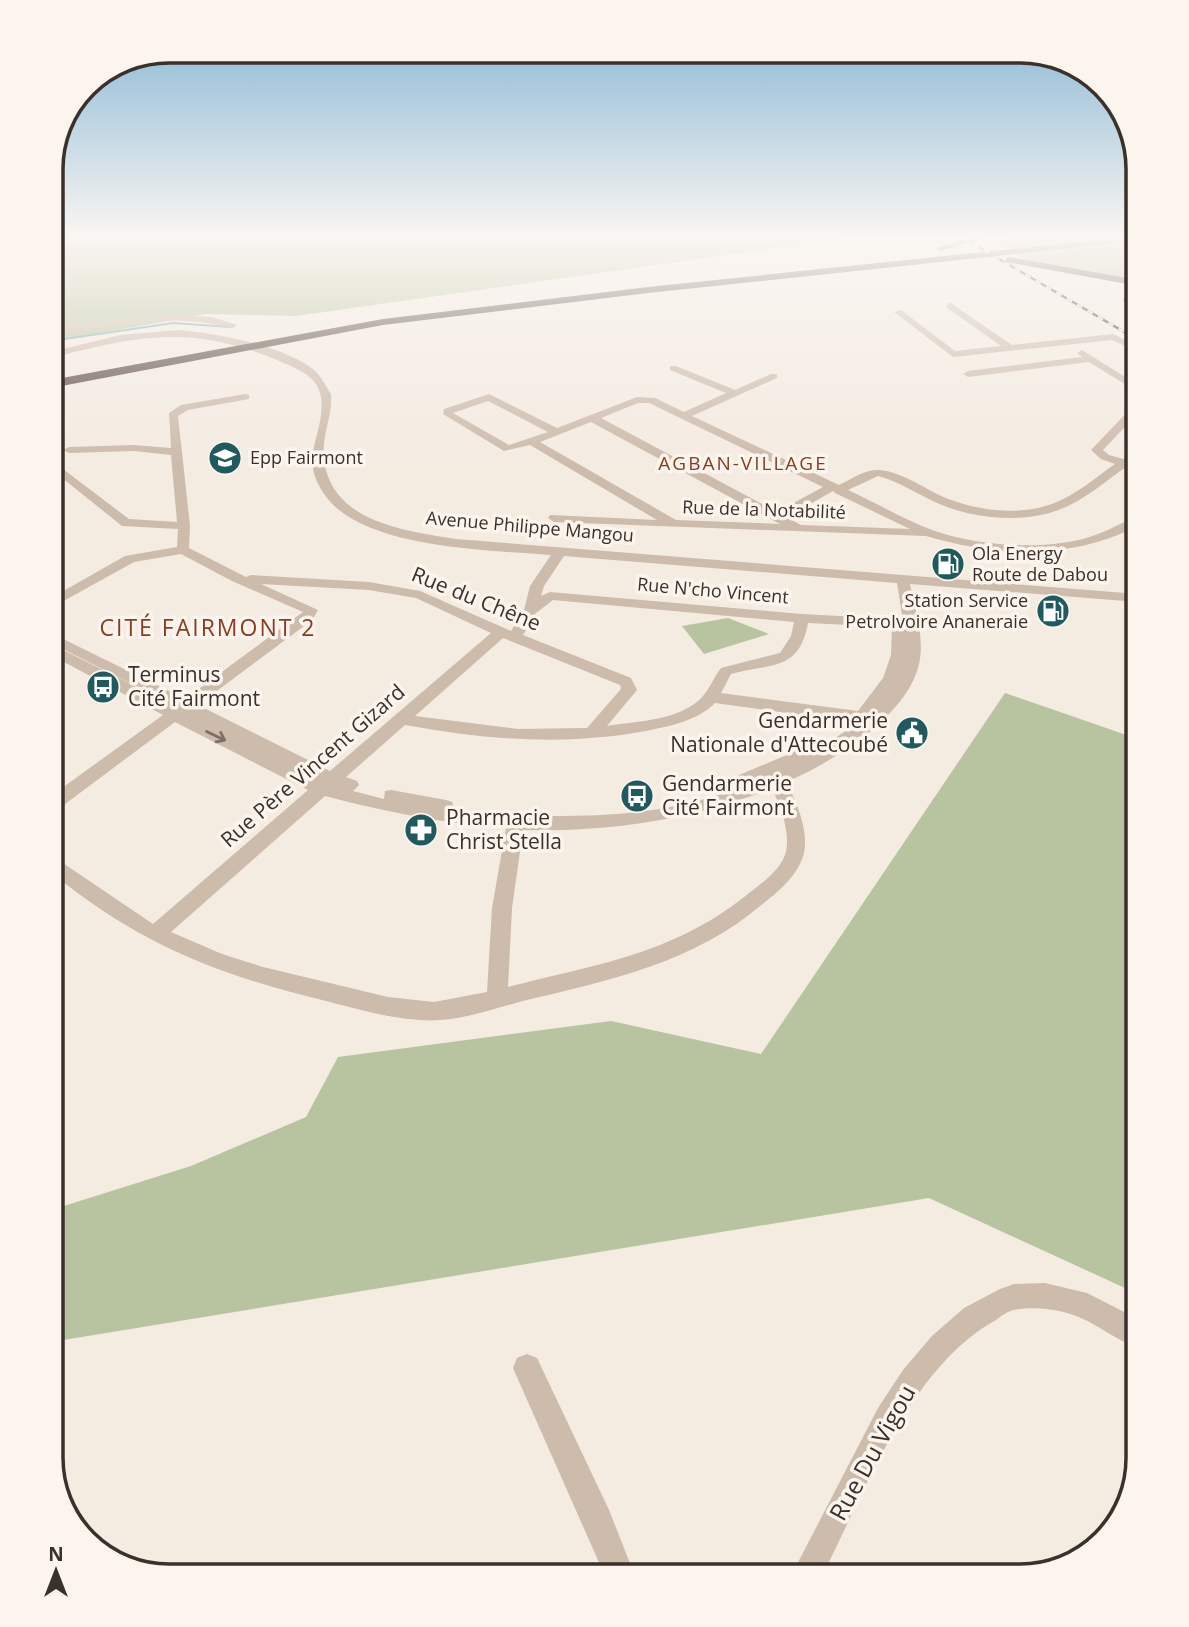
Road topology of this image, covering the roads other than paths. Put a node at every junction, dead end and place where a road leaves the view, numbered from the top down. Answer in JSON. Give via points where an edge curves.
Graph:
{"nodes":[{"id":1,"x":390,"y":314,"type":"edge"},
{"id":2,"x":446,"y":314,"type":"edge"},
{"id":3,"x":901,"y":314,"type":"edge"},
{"id":4,"x":961,"y":314,"type":"edge"},
{"id":5,"x":233,"y":325,"type":"dead end"},
{"id":6,"x":63,"y":331,"type":"edge"},
{"id":7,"x":1064,"y":342,"type":"junction"},
{"id":8,"x":1126,"y":342,"type":"edge"},
{"id":9,"x":234,"y":344,"type":"junction"},
{"id":10,"x":1010,"y":348,"type":"junction"},
{"id":11,"x":63,"y":352,"type":"edge"},
{"id":12,"x":1090,"y":359,"type":"junction"},
{"id":13,"x":673,"y":368,"type":"dead end"},
{"id":14,"x":63,"y":372,"type":"edge"},
{"id":15,"x":968,"y":373,"type":"dead end"},
{"id":16,"x":774,"y":376,"type":"dead end"},
{"id":17,"x":63,"y":381,"type":"edge"},
{"id":18,"x":1126,"y":382,"type":"edge"},
{"id":19,"x":734,"y":393,"type":"junction"},
{"id":20,"x":245,"y":397,"type":"dead end"},
{"id":21,"x":685,"y":415,"type":"junction"},
{"id":22,"x":592,"y":418,"type":"junction"},
{"id":23,"x":1126,"y":420,"type":"edge"},
{"id":24,"x":556,"y":432,"type":"junction"},
{"id":25,"x":533,"y":442,"type":"junction"},
{"id":26,"x":69,"y":450,"type":"dead end"},
{"id":27,"x":176,"y":452,"type":"junction"},
{"id":28,"x":1124,"y":463,"type":"joint"},
{"id":29,"x":63,"y":473,"type":"edge"},
{"id":30,"x":836,"y":488,"type":"junction"},
{"id":31,"x":554,"y":518,"type":"dead end"},
{"id":32,"x":782,"y":520,"type":"junction"},
{"id":33,"x":673,"y":524,"type":"junction"},
{"id":34,"x":184,"y":526,"type":"junction"},
{"id":35,"x":1126,"y":528,"type":"edge"},
{"id":36,"x":801,"y":529,"type":"junction"},
{"id":37,"x":931,"y":534,"type":"junction"},
{"id":38,"x":183,"y":550,"type":"junction"},
{"id":39,"x":561,"y":550,"type":"junction"},
{"id":40,"x":237,"y":578,"type":"junction"},
{"id":41,"x":896,"y":578,"type":"junction"},
{"id":42,"x":63,"y":597,"type":"edge"},
{"id":43,"x":1126,"y":598,"type":"edge"},
{"id":44,"x":531,"y":610,"type":"junction"},
{"id":45,"x":802,"y":618,"type":"junction"},
{"id":46,"x":897,"y":623,"type":"junction"},
{"id":47,"x":508,"y":634,"type":"junction"},
{"id":48,"x":63,"y":644,"type":"edge"},
{"id":49,"x":63,"y":654,"type":"edge"},
{"id":50,"x":106,"y":671,"type":"junction"},
{"id":51,"x":711,"y":697,"type":"junction"},
{"id":52,"x":181,"y":711,"type":"junction"},
{"id":53,"x":862,"y":717,"type":"junction"},
{"id":54,"x":401,"y":719,"type":"junction"},
{"id":55,"x":590,"y":735,"type":"junction"},
{"id":56,"x":774,"y":775,"type":"junction"},
{"id":57,"x":326,"y":784,"type":"junction"},
{"id":58,"x":63,"y":795,"type":"edge"},
{"id":59,"x":515,"y":825,"type":"junction"},
{"id":60,"x":63,"y":872,"type":"edge"},
{"id":61,"x":155,"y":934,"type":"junction"},
{"id":62,"x":497,"y":999,"type":"junction"},
{"id":63,"x":1126,"y":1328,"type":"edge"},
{"id":64,"x":527,"y":1368,"type":"dead end"},
{"id":65,"x":615,"y":1564,"type":"edge"},
{"id":66,"x":812,"y":1564,"type":"edge"}],
"edges":[{"from":1,"to":9,"type":"highway"},
{"from":2,"to":9,"type":"highway","via":[[252,345]]},
{"from":3,"to":10,"type":"street","via":[[953,354]]},
{"from":4,"to":10,"type":"street"},
{"from":5,"to":6,"type":"street","via":[[173,318]]},
{"from":7,"to":8,"type":"street","via":[[1116,337]]},
{"from":7,"to":10,"type":"street"},
{"from":7,"to":12,"type":"street"},
{"from":9,"to":14,"type":"highway","via":[[219,341]]},
{"from":9,"to":17,"type":"highway"},
{"from":11,"to":39,"type":"street","name":"Avenue Philippe Mangou","via":[[170,331],[219,336],[282,359],[309,371],[323,386],[327,399],[317,456],[321,479],[326,491],[349,511],[420,538]]},
{"from":12,"to":15,"type":"street"},
{"from":12,"to":18,"type":"street"},
{"from":13,"to":19,"type":"street"},
{"from":16,"to":19,"type":"street"},
{"from":19,"to":21,"type":"street"},
{"from":20,"to":27,"type":"street","via":[[187,407],[173,414]]},
{"from":21,"to":22,"type":"street","via":[[647,399]]},
{"from":21,"to":30,"type":"street"},
{"from":22,"to":24,"type":"street"},
{"from":22,"to":32,"type":"street"},
{"from":23,"to":28,"type":"street","via":[[1097,450]]},
{"from":24,"to":25,"type":"street"},
{"from":24,"to":25,"type":"street","via":[[489,397],[448,411],[508,449]]},
{"from":25,"to":33,"type":"street","name":"Rue de la Notabilité"},
{"from":26,"to":27,"type":"street"},
{"from":27,"to":34,"type":"street"},
{"from":28,"to":30,"type":"street","via":[[1067,501],[1035,512],[993,512],[954,505],[878,473]]},
{"from":29,"to":34,"type":"street","via":[[126,523]]},
{"from":30,"to":32,"type":"street","via":[[792,509]]},
{"from":30,"to":37,"type":"street"},
{"from":31,"to":33,"type":"street"},
{"from":32,"to":36,"type":"street"},
{"from":33,"to":36,"type":"street","name":"Rue de la Notabilité"},
{"from":34,"to":38,"type":"street"},
{"from":35,"to":37,"type":"street","via":[[1062,548],[1005,548]]},
{"from":36,"to":37,"type":"street","name":"Rue de la Notabilité"},
{"from":38,"to":40,"type":"street"},
{"from":38,"to":42,"type":"street","via":[[130,559]]},
{"from":39,"to":41,"type":"street","name":"Avenue Philippe Mangou"},
{"from":39,"to":44,"type":"street","name":"Rue Père Vincent Gizard","via":[[537,586]]},
{"from":40,"to":47,"type":"street","name":"Rue du Chêne","via":[[397,590],[420,595]]},
{"from":40,"to":52,"type":"street","via":[[310,610],[307,617]]},
{"from":41,"to":43,"type":"street","name":"Avenue Philippe Mangou"},
{"from":41,"to":46,"type":"street"},
{"from":41,"to":56,"type":"street","via":[[913,660],[898,696],[841,745]]},
{"from":44,"to":45,"type":"street","name":"Rue N'cho Vincent","via":[[550,596]]},
{"from":44,"to":47,"type":"street","name":"Rue Père Vincent Gizard"},
{"from":45,"to":46,"type":"street","name":"Rue N'cho Vincent"},
{"from":45,"to":51,"type":"street","via":[[790,653],[780,660],[726,671]]},
{"from":46,"to":53,"type":"street","via":[[900,658],[895,674]]},
{"from":47,"to":54,"type":"street","name":"Rue Père Vincent Gizard"},
{"from":47,"to":55,"type":"street","name":"Rue du Chêne","via":[[626,682],[629,690]]},
{"from":48,"to":50,"type":"street"},
{"from":49,"to":50,"type":"street"},
{"from":50,"to":52,"type":"street"},
{"from":51,"to":53,"type":"street"},
{"from":51,"to":55,"type":"street","via":[[694,711],[673,719]]},
{"from":52,"to":57,"type":"street"},
{"from":52,"to":58,"type":"street"},
{"from":53,"to":56,"type":"street"},
{"from":54,"to":55,"type":"street","via":[[475,733]]},
{"from":54,"to":57,"type":"street","name":"Rue Père Vincent Gizard"},
{"from":56,"to":57,"type":"street","via":[[670,801],[568,813],[445,807]]},
{"from":56,"to":59,"type":"street","via":[[693,807],[609,822]]},
{"from":56,"to":62,"type":"street","via":[[793,825],[795,854],[779,878],[751,903],[686,946]]},
{"from":57,"to":59,"type":"street","via":[[418,814]]},
{"from":57,"to":61,"type":"street","name":"Rue Père Vincent Gizard"},
{"from":59,"to":62,"type":"street","via":[[502,908]]},
{"from":60,"to":61,"type":"street","via":[[92,896]]},
{"from":61,"to":62,"type":"street","via":[[256,975],[371,1003],[425,1012]]},
{"from":63,"to":66,"type":"street","name":"Rue Du Vigou","via":[[1082,1303],[1044,1296],[1011,1297],[959,1328],[918,1373],[874,1442]]},
{"from":64,"to":65,"type":"street"}]}
